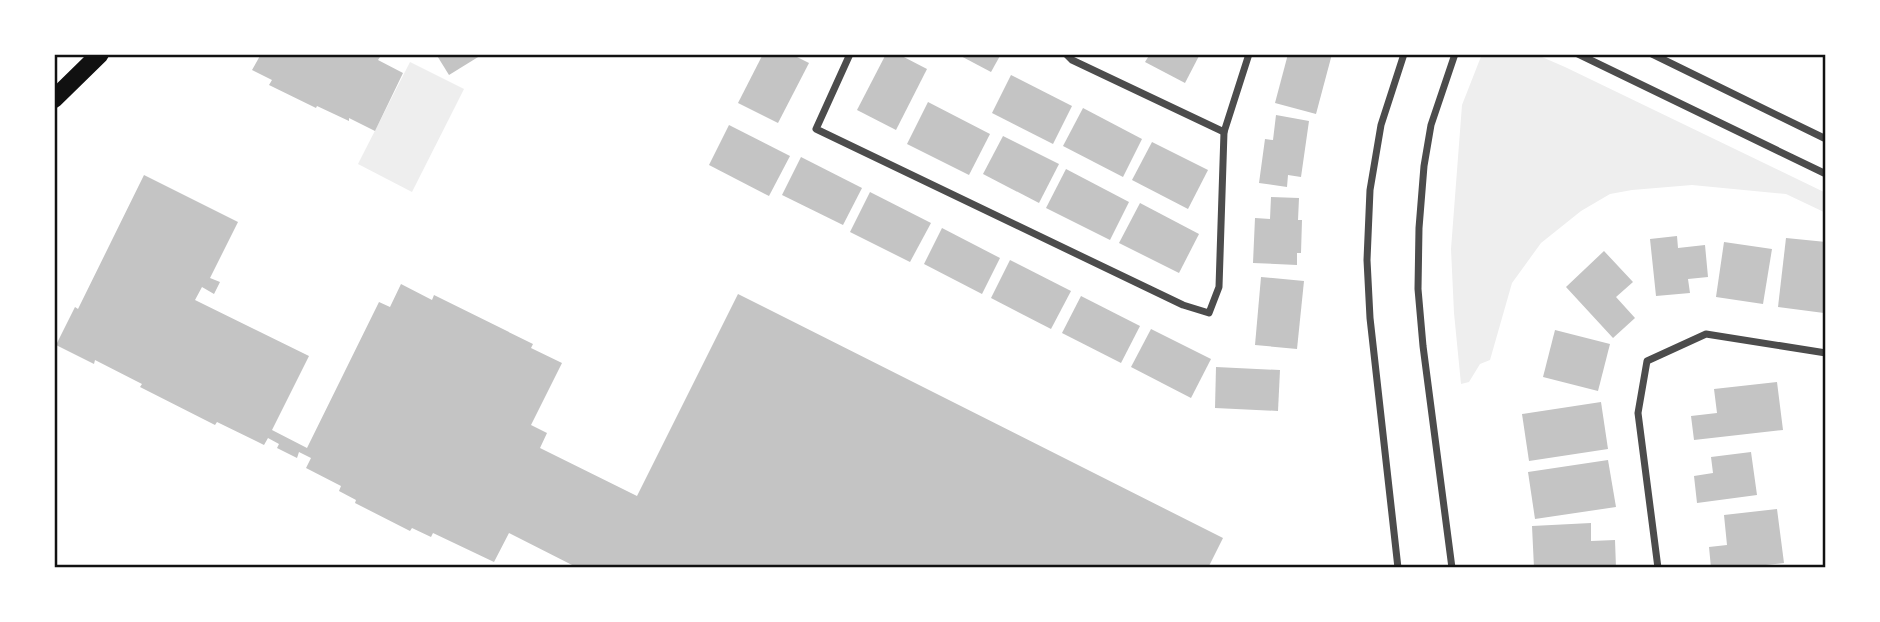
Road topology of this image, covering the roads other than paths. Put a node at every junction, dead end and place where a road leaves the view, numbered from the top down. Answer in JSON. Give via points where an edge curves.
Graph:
{"nodes":[{"id":1,"x":100,"y":54,"type":"edge"},
{"id":2,"x":850,"y":54,"type":"edge"},
{"id":3,"x":1066,"y":54,"type":"edge"},
{"id":4,"x":1249,"y":54,"type":"edge"},
{"id":5,"x":1404,"y":54,"type":"edge"},
{"id":6,"x":1455,"y":54,"type":"edge"},
{"id":7,"x":1578,"y":54,"type":"edge"},
{"id":8,"x":1652,"y":54,"type":"edge"},
{"id":9,"x":54,"y":99,"type":"edge"},
{"id":10,"x":1224,"y":132,"type":"junction"},
{"id":11,"x":1826,"y":139,"type":"edge"},
{"id":12,"x":1826,"y":174,"type":"edge"},
{"id":13,"x":1826,"y":353,"type":"edge"},
{"id":14,"x":1398,"y":568,"type":"edge"},
{"id":15,"x":1452,"y":568,"type":"edge"},
{"id":16,"x":1658,"y":568,"type":"edge"}],
"edges":[{"from":1,"to":9,"type":"main road"},
{"from":2,"to":10,"type":"street","via":[[816,130],[1183,305],[1209,313],[1219,287]]},
{"from":3,"to":10,"type":"street"},
{"from":4,"to":10,"type":"street"},
{"from":5,"to":14,"type":"street","via":[[1381,125],[1370,190],[1367,260]]},
{"from":6,"to":15,"type":"street","via":[[1431,125],[1424,166],[1418,289]]},
{"from":7,"to":12,"type":"street"},
{"from":8,"to":11,"type":"street"},
{"from":13,"to":16,"type":"street","via":[[1706,334],[1647,361],[1638,413]]}]}
